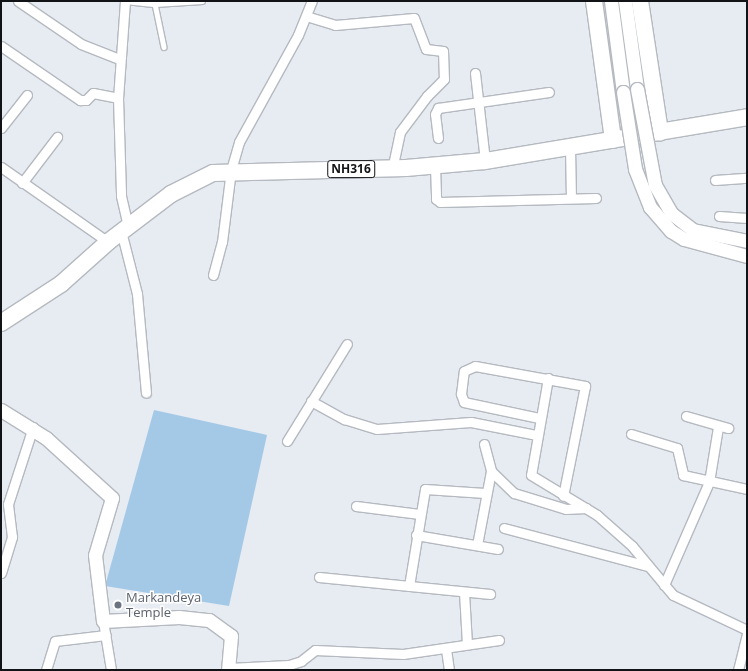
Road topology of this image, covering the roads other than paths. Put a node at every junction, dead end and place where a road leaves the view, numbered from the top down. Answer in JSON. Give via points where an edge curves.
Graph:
{"nodes":[{"id":1,"x":18,"y":1,"type":"edge"},
{"id":2,"x":125,"y":1,"type":"edge"},
{"id":3,"x":202,"y":1,"type":"edge"},
{"id":4,"x":312,"y":1,"type":"edge"},
{"id":5,"x":594,"y":1,"type":"edge"},
{"id":6,"x":611,"y":1,"type":"edge"},
{"id":7,"x":625,"y":1,"type":"edge"},
{"id":8,"x":640,"y":1,"type":"edge"},
{"id":9,"x":155,"y":4,"type":"junction"},
{"id":10,"x":306,"y":16,"type":"junction"},
{"id":11,"x":1,"y":46,"type":"edge"},
{"id":12,"x":164,"y":47,"type":"dead end"},
{"id":13,"x":119,"y":59,"type":"junction"},
{"id":14,"x":475,"y":73,"type":"dead end"},
{"id":15,"x":549,"y":92,"type":"dead end"},
{"id":16,"x":27,"y":95,"type":"dead end"},
{"id":17,"x":118,"y":98,"type":"junction"},
{"id":18,"x":478,"y":101,"type":"junction"},
{"id":19,"x":747,"y":116,"type":"edge"},
{"id":20,"x":1,"y":128,"type":"edge"},
{"id":21,"x":660,"y":132,"type":"junction"},
{"id":22,"x":57,"y":136,"type":"dead end"},
{"id":23,"x":438,"y":138,"type":"dead end"},
{"id":24,"x":613,"y":140,"type":"junction"},
{"id":25,"x":570,"y":147,"type":"junction"},
{"id":26,"x":485,"y":161,"type":"junction"},
{"id":27,"x":435,"y":166,"type":"junction"},
{"id":28,"x":1,"y":167,"type":"edge"},
{"id":29,"x":392,"y":169,"type":"junction"},
{"id":30,"x":231,"y":170,"type":"junction"},
{"id":31,"x":747,"y":178,"type":"edge"},
{"id":32,"x":715,"y":180,"type":"dead end"},
{"id":33,"x":22,"y":182,"type":"junction"},
{"id":34,"x":571,"y":198,"type":"junction"},
{"id":35,"x":596,"y":198,"type":"dead end"},
{"id":36,"x":719,"y":216,"type":"dead end"},
{"id":37,"x":747,"y":218,"type":"edge"},
{"id":38,"x":125,"y":229,"type":"junction"},
{"id":39,"x":747,"y":241,"type":"edge"},
{"id":40,"x":108,"y":242,"type":"junction"},
{"id":41,"x":747,"y":256,"type":"edge"},
{"id":42,"x":213,"y":276,"type":"dead end"},
{"id":43,"x":1,"y":323,"type":"edge"},
{"id":44,"x":347,"y":344,"type":"dead end"},
{"id":45,"x":548,"y":378,"type":"junction"},
{"id":46,"x":146,"y":392,"type":"dead end"},
{"id":47,"x":311,"y":401,"type":"junction"},
{"id":48,"x":1,"y":410,"type":"edge"},
{"id":49,"x":686,"y":416,"type":"dead end"},
{"id":50,"x":539,"y":418,"type":"junction"},
{"id":51,"x":33,"y":427,"type":"junction"},
{"id":52,"x":536,"y":434,"type":"junction"},
{"id":53,"x":631,"y":434,"type":"dead end"},
{"id":54,"x":288,"y":441,"type":"dead end"},
{"id":55,"x":484,"y":444,"type":"dead end"},
{"id":56,"x":491,"y":470,"type":"junction"},
{"id":57,"x":709,"y":482,"type":"junction"},
{"id":58,"x":747,"y":489,"type":"edge"},
{"id":59,"x":485,"y":493,"type":"junction"},
{"id":60,"x":563,"y":496,"type":"junction"},
{"id":61,"x":356,"y":506,"type":"dead end"},
{"id":62,"x":586,"y":508,"type":"junction"},
{"id":63,"x":420,"y":514,"type":"junction"},
{"id":64,"x":5,"y":524,"type":"edge"},
{"id":65,"x":504,"y":528,"type":"dead end"},
{"id":66,"x":416,"y":535,"type":"junction"},
{"id":67,"x":477,"y":545,"type":"junction"},
{"id":68,"x":498,"y":549,"type":"dead end"},
{"id":69,"x":648,"y":566,"type":"junction"},
{"id":70,"x":1,"y":573,"type":"edge"},
{"id":71,"x":319,"y":577,"type":"dead end"},
{"id":72,"x":664,"y":585,"type":"junction"},
{"id":73,"x":409,"y":586,"type":"junction"},
{"id":74,"x":464,"y":592,"type":"junction"},
{"id":75,"x":490,"y":594,"type":"dead end"},
{"id":76,"x":103,"y":621,"type":"junction"},
{"id":77,"x":747,"y":630,"type":"edge"},
{"id":78,"x":747,"y":633,"type":"edge"},
{"id":79,"x":106,"y":636,"type":"junction"},
{"id":80,"x":499,"y":640,"type":"dead end"},
{"id":81,"x":467,"y":644,"type":"junction"},
{"id":82,"x":446,"y":649,"type":"junction"},
{"id":83,"x":296,"y":667,"type":"edge"},
{"id":84,"x":228,"y":669,"type":"edge"},
{"id":85,"x":46,"y":670,"type":"edge"},
{"id":86,"x":111,"y":670,"type":"edge"},
{"id":87,"x":449,"y":670,"type":"edge"},
{"id":88,"x":738,"y":670,"type":"edge"}],
"edges":[{"from":1,"to":13,"type":"street","via":[[81,44]]},
{"from":2,"to":9,"type":"lane"},
{"from":2,"to":13,"type":"street"},
{"from":3,"to":9,"type":"lane"},
{"from":4,"to":10,"type":"street"},
{"from":5,"to":24,"type":"highway"},
{"from":6,"to":41,"type":"main road","bridge":true,"via":[[635,170],[650,207],[671,231],[684,239]]},
{"from":7,"to":39,"type":"main road","bridge":true,"via":[[654,184],[671,213],[693,230]]},
{"from":8,"to":21,"type":"highway"},
{"from":9,"to":12,"type":"lane"},
{"from":10,"to":29,"type":"street","via":[[335,25],[414,18],[426,49],[443,51],[444,79],[427,96],[400,132]]},
{"from":10,"to":30,"type":"street","via":[[247,122]]},
{"from":11,"to":17,"type":"street","via":[[80,100],[86,100],[93,93]]},
{"from":13,"to":17,"type":"street"},
{"from":14,"to":18,"type":"street"},
{"from":15,"to":18,"type":"street"},
{"from":16,"to":20,"type":"street"},
{"from":17,"to":38,"type":"street","via":[[121,196]]},
{"from":18,"to":23,"type":"street","via":[[436,109]]},
{"from":18,"to":26,"type":"street"},
{"from":19,"to":21,"type":"highway","number":"NH316"},
{"from":21,"to":24,"type":"highway","number":"NH316"},
{"from":22,"to":33,"type":"street"},
{"from":24,"to":25,"type":"highway","number":"NH316"},
{"from":25,"to":26,"type":"highway","number":"NH316"},
{"from":25,"to":34,"type":"street"},
{"from":26,"to":27,"type":"highway","number":"NH316"},
{"from":27,"to":29,"type":"highway","number":"NH316"},
{"from":27,"to":34,"type":"street","via":[[436,200],[440,202]]},
{"from":28,"to":33,"type":"street"},
{"from":29,"to":30,"type":"highway","number":"NH316"},
{"from":30,"to":38,"type":"highway","number":"NH316","via":[[194,181]]},
{"from":30,"to":42,"type":"street","via":[[222,242]]},
{"from":31,"to":32,"type":"street"},
{"from":33,"to":40,"type":"street"},
{"from":34,"to":35,"type":"street"},
{"from":36,"to":37,"type":"street"},
{"from":38,"to":40,"type":"highway","number":"NH316"},
{"from":38,"to":46,"type":"street","via":[[137,294]]},
{"from":40,"to":43,"type":"highway","number":"NH316","via":[[61,284]]},
{"from":44,"to":47,"type":"street"},
{"from":45,"to":50,"type":"street"},
{"from":45,"to":50,"type":"street","via":[[475,366],[464,371],[461,394],[464,402]]},
{"from":45,"to":60,"type":"street","via":[[582,384],[586,390]]},
{"from":47,"to":52,"type":"street","via":[[344,420],[378,429],[472,422]]},
{"from":47,"to":54,"type":"street"},
{"from":48,"to":51,"type":"main road"},
{"from":49,"to":57,"type":"street","via":[[723,428]]},
{"from":50,"to":52,"type":"street"},
{"from":51,"to":64,"type":"street","via":[[8,504]]},
{"from":51,"to":76,"type":"main road","via":[[112,498],[95,555]]},
{"from":52,"to":60,"type":"street","via":[[531,475]]},
{"from":53,"to":57,"type":"street","via":[[677,448],[680,452],[680,473]]},
{"from":55,"to":56,"type":"street"},
{"from":56,"to":59,"type":"street"},
{"from":56,"to":62,"type":"street","via":[[514,493],[566,509]]},
{"from":57,"to":58,"type":"street"},
{"from":57,"to":72,"type":"street"},
{"from":59,"to":63,"type":"street","via":[[429,487],[424,492]]},
{"from":59,"to":67,"type":"street"},
{"from":60,"to":62,"type":"street"},
{"from":61,"to":63,"type":"street"},
{"from":62,"to":69,"type":"street","via":[[632,546]]},
{"from":63,"to":66,"type":"street"},
{"from":64,"to":70,"type":"street","via":[[12,537]]},
{"from":65,"to":69,"type":"street"},
{"from":66,"to":67,"type":"street"},
{"from":66,"to":73,"type":"street"},
{"from":67,"to":68,"type":"street"},
{"from":69,"to":72,"type":"street"},
{"from":71,"to":73,"type":"street"},
{"from":72,"to":77,"type":"street","via":[[682,601]]},
{"from":73,"to":74,"type":"street"},
{"from":74,"to":75,"type":"street"},
{"from":74,"to":81,"type":"street"},
{"from":76,"to":79,"type":"street"},
{"from":76,"to":84,"type":"main road","via":[[179,616],[209,620],[231,636]]},
{"from":78,"to":88,"type":"street"},
{"from":79,"to":85,"type":"street","via":[[55,641]]},
{"from":79,"to":86,"type":"street"},
{"from":80,"to":81,"type":"street"},
{"from":81,"to":82,"type":"street"},
{"from":82,"to":83,"type":"street","via":[[403,654],[314,650]]},
{"from":82,"to":87,"type":"street"},
{"from":83,"to":84,"type":"street"}]}
